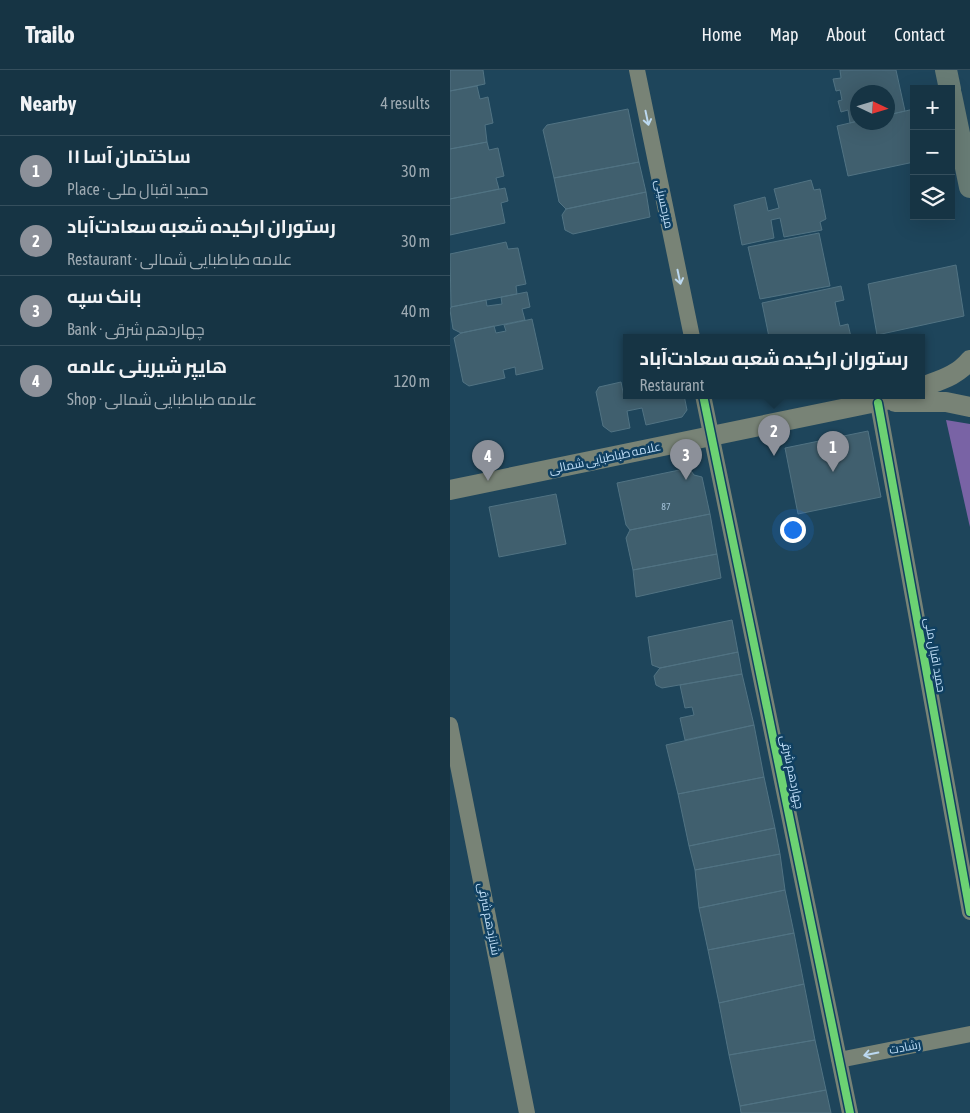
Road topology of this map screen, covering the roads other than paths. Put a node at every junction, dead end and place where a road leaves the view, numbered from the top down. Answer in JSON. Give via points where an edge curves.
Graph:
{"nodes":[{"id":1,"x":637,"y":70,"type":"edge"},
{"id":2,"x":946,"y":70,"type":"edge"},
{"id":3,"x":949,"y":85,"type":"edge"},
{"id":4,"x":955,"y":114,"type":"edge"},
{"id":5,"x":970,"y":187,"type":"edge"},
{"id":6,"x":691,"y":334,"type":"edge"},
{"id":7,"x":970,"y":360,"type":"edge"},
{"id":8,"x":970,"y":380,"type":"edge"},
{"id":9,"x":925,"y":386,"type":"edge"},
{"id":10,"x":925,"y":391,"type":"edge"},
{"id":11,"x":704,"y":399,"type":"edge"},
{"id":12,"x":887,"y":399,"type":"edge"},
{"id":13,"x":892,"y":399,"type":"edge"},
{"id":14,"x":878,"y":402,"type":"junction"},
{"id":15,"x":970,"y":407,"type":"edge"},
{"id":16,"x":712,"y":436,"type":"junction"},
{"id":17,"x":450,"y":490,"type":"edge"},
{"id":18,"x":450,"y":725,"type":"edge"},
{"id":19,"x":970,"y":912,"type":"edge"},
{"id":20,"x":970,"y":1034,"type":"edge"},
{"id":21,"x":839,"y":1060,"type":"junction"},
{"id":22,"x":527,"y":1113,"type":"edge"},
{"id":23,"x":850,"y":1113,"type":"edge"}],
"edges":[{"from":1,"to":6,"type":"street","name":"میرحسینی","one_way":true},
{"from":2,"to":3,"type":"main road"},
{"from":4,"to":5,"type":"main road"},
{"from":7,"to":9,"type":"street","via":[[950,377]]},
{"from":8,"to":10,"type":"street"},
{"from":11,"to":16,"type":"street"},
{"from":12,"to":14,"type":"street","name":"علامه طباطبایی شمالی"},
{"from":13,"to":14,"type":"street","name":"علامه طباطبایی شمالی"},
{"from":14,"to":15,"type":"street","name":"علامه طباطبایی شمالی","via":[[946,402]]},
{"from":14,"to":16,"type":"street","name":"علامه طباطبایی شمالی"},
{"from":14,"to":19,"type":"street","name":"حمید اقبال ملی"},
{"from":16,"to":17,"type":"street","name":"علامه طباطبایی شمالی"},
{"from":16,"to":21,"type":"street","name":"چهاردهم شرقی"},
{"from":18,"to":22,"type":"street","name":"شانزدهم شرقی"},
{"from":20,"to":21,"type":"street","name":"رشادت","one_way":true},
{"from":21,"to":23,"type":"street","name":"چهاردهم شرقی"}]}
